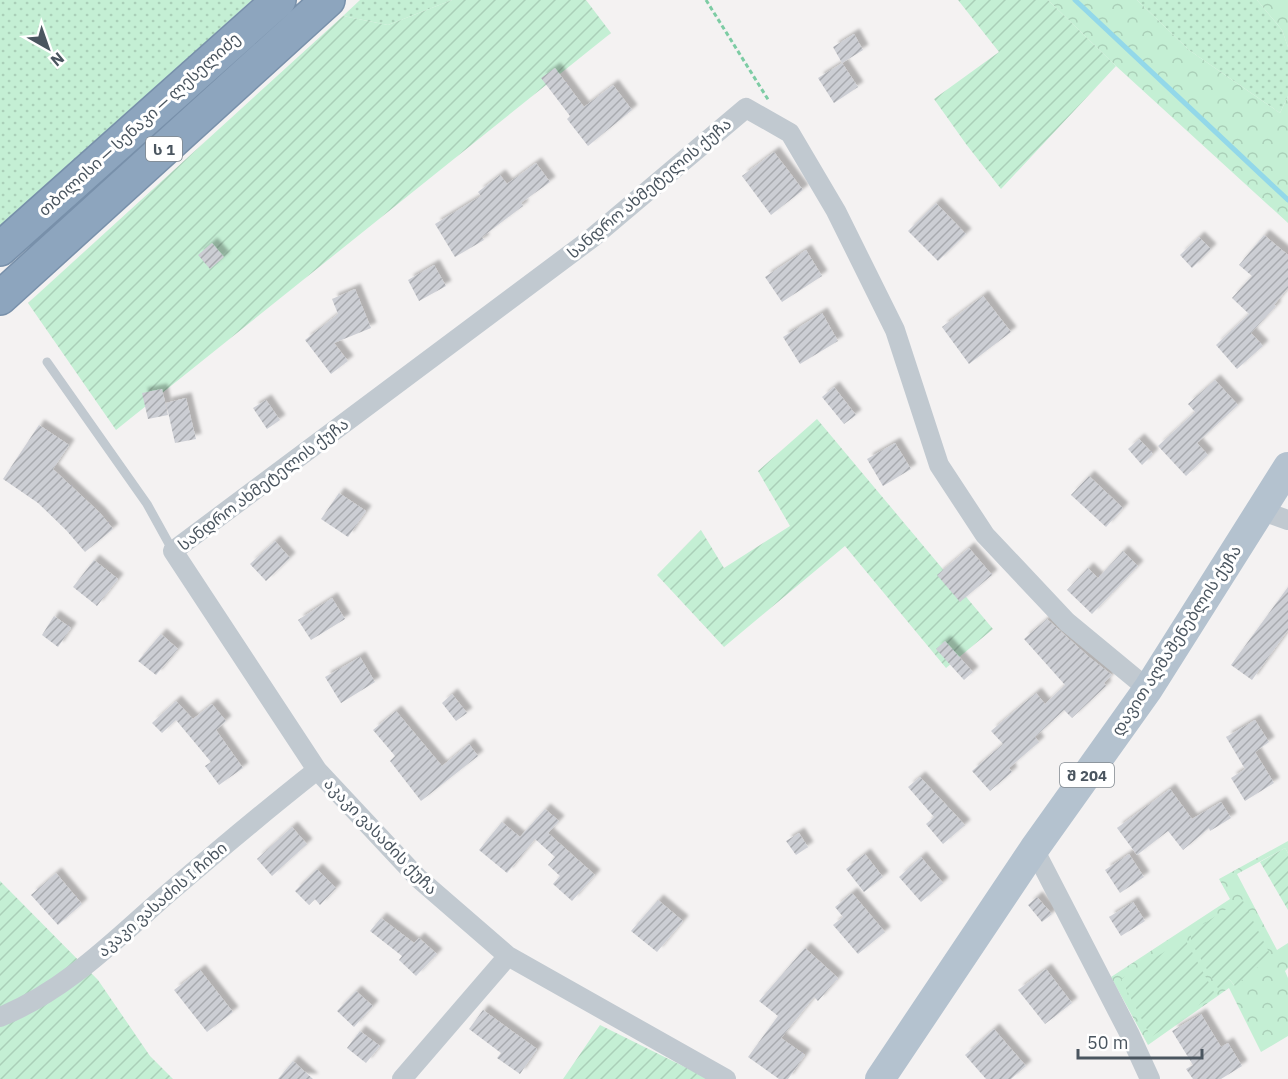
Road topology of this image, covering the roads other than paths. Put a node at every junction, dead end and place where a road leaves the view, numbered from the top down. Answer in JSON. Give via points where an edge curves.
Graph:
{"nodes":[{"id":1,"x":279,"y":0,"type":"edge"},
{"id":2,"x":328,"y":0,"type":"edge"},
{"id":3,"x":0,"y":249,"type":"edge"},
{"id":4,"x":0,"y":298,"type":"edge"},
{"id":5,"x":47,"y":362,"type":"dead end"},
{"id":6,"x":1288,"y":467,"type":"edge"},
{"id":7,"x":1260,"y":510,"type":"junction"},
{"id":8,"x":1288,"y":520,"type":"edge"},
{"id":9,"x":173,"y":551,"type":"junction"},
{"id":10,"x":1148,"y":689,"type":"junction"},
{"id":11,"x":316,"y":770,"type":"junction"},
{"id":12,"x":1034,"y":849,"type":"junction"},
{"id":13,"x":508,"y":956,"type":"junction"},
{"id":14,"x":0,"y":1017,"type":"edge"},
{"id":15,"x":402,"y":1079,"type":"edge"},
{"id":16,"x":726,"y":1079,"type":"edge"},
{"id":17,"x":880,"y":1079,"type":"edge"},
{"id":18,"x":1150,"y":1079,"type":"edge"}],
"edges":[{"from":1,"to":3,"type":"highway","name":"თბილისი — სენაკი — ლესელიძე","number":"ს 1"},
{"from":2,"to":4,"type":"highway","number":"ს 1"},
{"from":5,"to":9,"type":"lane","via":[[147,504]]},
{"from":6,"to":7,"type":"main road","name":"დავით აღმაშენებლის ქუჩა","number":"შ 204"},
{"from":7,"to":8,"type":"street"},
{"from":7,"to":10,"type":"main road","name":"დავით აღმაშენებლის ქუჩა","number":"შ 204"},
{"from":9,"to":10,"type":"street","name":"სანდრო ახმეტელის ქუჩა","via":[[592,238],[746,108],[790,133],[836,211],[895,330],[939,465],[985,535],[1067,622]]},
{"from":9,"to":11,"type":"street","name":"აკაკი ვასაძის ქუჩა"},
{"from":10,"to":12,"type":"main road","name":"დავით აღმაშენებლის ქუჩა","number":"შ 204"},
{"from":11,"to":13,"type":"street","name":"აკაკი ვასაძის ქუჩა","via":[[418,878]]},
{"from":11,"to":14,"type":"street","name":"აკაკი ვასაძის I ჩიხი","via":[[76,974],[22,1008]]},
{"from":12,"to":17,"type":"main road","name":"დავით აღმაშენებლის ქუჩა","number":"შ 204"},
{"from":12,"to":18,"type":"street"},
{"from":13,"to":15,"type":"street"},
{"from":13,"to":16,"type":"street","name":"აკაკი ვასაძის ქუჩა"}]}
